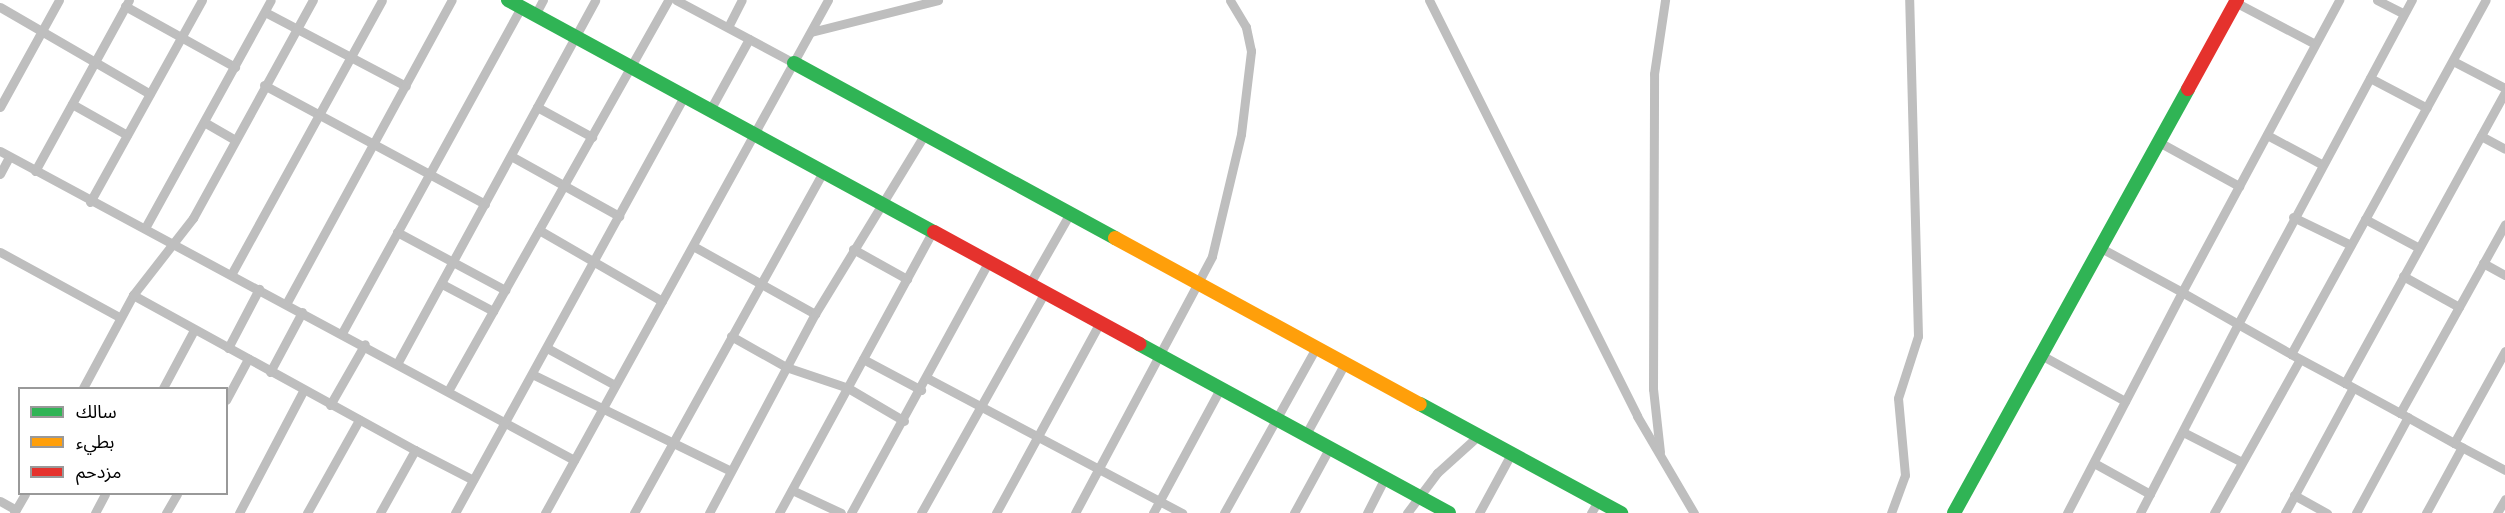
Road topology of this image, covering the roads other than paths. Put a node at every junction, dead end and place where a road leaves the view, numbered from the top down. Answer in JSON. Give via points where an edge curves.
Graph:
{"nodes":[{"id":1,"x":59,"y":0,"type":"edge"},
{"id":2,"x":202,"y":0,"type":"edge"},
{"id":3,"x":271,"y":0,"type":"edge"},
{"id":4,"x":314,"y":0,"type":"edge"},
{"id":5,"x":382,"y":0,"type":"edge"},
{"id":6,"x":452,"y":0,"type":"edge"},
{"id":7,"x":543,"y":0,"type":"edge"},
{"id":8,"x":595,"y":0,"type":"edge"},
{"id":9,"x":668,"y":0,"type":"edge"},
{"id":10,"x":676,"y":0,"type":"edge"},
{"id":11,"x":742,"y":0,"type":"edge"},
{"id":12,"x":828,"y":0,"type":"edge"},
{"id":13,"x":938,"y":0,"type":"edge"},
{"id":14,"x":1230,"y":0,"type":"edge"},
{"id":15,"x":1429,"y":0,"type":"edge"},
{"id":16,"x":1665,"y":0,"type":"edge"},
{"id":17,"x":1910,"y":0,"type":"edge"},
{"id":18,"x":2339,"y":0,"type":"edge"},
{"id":19,"x":2378,"y":0,"type":"edge"},
{"id":20,"x":2412,"y":0,"type":"edge"},
{"id":21,"x":2486,"y":0,"type":"edge"},
{"id":22,"x":2236,"y":1,"type":"edge"},
{"id":23,"x":127,"y":3,"type":"edge"},
{"id":24,"x":515,"y":3,"type":"edge"},
{"id":25,"x":0,"y":7,"type":"edge"},
{"id":26,"x":265,"y":12,"type":"junction"},
{"id":27,"x":2404,"y":14,"type":"junction"},
{"id":28,"x":535,"y":15,"type":"junction"},
{"id":29,"x":728,"y":27,"type":"junction"},
{"id":30,"x":296,"y":29,"type":"junction"},
{"id":31,"x":811,"y":32,"type":"junction"},
{"id":32,"x":41,"y":33,"type":"junction"},
{"id":33,"x":182,"y":36,"type":"junction"},
{"id":34,"x":575,"y":36,"type":"junction"},
{"id":35,"x":749,"y":39,"type":"junction"},
{"id":36,"x":2315,"y":44,"type":"junction"},
{"id":37,"x":350,"y":58,"type":"junction"},
{"id":38,"x":2453,"y":61,"type":"junction"},
{"id":39,"x":794,"y":63,"type":"junction"},
{"id":40,"x":94,"y":64,"type":"junction"},
{"id":41,"x":631,"y":66,"type":"junction"},
{"id":42,"x":235,"y":67,"type":"junction"},
{"id":43,"x":2370,"y":78,"type":"junction"},
{"id":44,"x":264,"y":85,"type":"junction"},
{"id":45,"x":406,"y":86,"type":"junction"},
{"id":46,"x":2505,"y":90,"type":"edge"},
{"id":47,"x":150,"y":94,"type":"junction"},
{"id":48,"x":684,"y":96,"type":"junction"},
{"id":49,"x":72,"y":104,"type":"junction"},
{"id":50,"x":0,"y":107,"type":"edge"},
{"id":51,"x":537,"y":107,"type":"junction"},
{"id":52,"x":2427,"y":108,"type":"junction"},
{"id":53,"x":710,"y":110,"type":"junction"},
{"id":54,"x":320,"y":114,"type":"junction"},
{"id":55,"x":204,"y":122,"type":"junction"},
{"id":56,"x":755,"y":134,"type":"junction"},
{"id":57,"x":925,"y":134,"type":"junction"},
{"id":58,"x":127,"y":135,"type":"junction"},
{"id":59,"x":2267,"y":135,"type":"junction"},
{"id":60,"x":2481,"y":136,"type":"junction"},
{"id":61,"x":592,"y":137,"type":"junction"},
{"id":62,"x":234,"y":139,"type":"junction"},
{"id":63,"x":2157,"y":141,"type":"junction"},
{"id":64,"x":375,"y":143,"type":"junction"},
{"id":65,"x":2505,"y":149,"type":"edge"},
{"id":66,"x":0,"y":151,"type":"edge"},
{"id":67,"x":9,"y":156,"type":"junction"},
{"id":68,"x":511,"y":156,"type":"junction"},
{"id":69,"x":2321,"y":164,"type":"junction"},
{"id":70,"x":35,"y":171,"type":"junction"},
{"id":71,"x":430,"y":171,"type":"junction"},
{"id":72,"x":824,"y":171,"type":"junction"},
{"id":73,"x":0,"y":174,"type":"edge"},
{"id":74,"x":565,"y":186,"type":"junction"},
{"id":75,"x":2239,"y":186,"type":"junction"},
{"id":76,"x":90,"y":202,"type":"junction"},
{"id":77,"x":882,"y":202,"type":"junction"},
{"id":78,"x":485,"y":204,"type":"junction"},
{"id":79,"x":1070,"y":213,"type":"junction"},
{"id":80,"x":620,"y":216,"type":"junction"},
{"id":81,"x":2294,"y":217,"type":"junction"},
{"id":82,"x":2365,"y":219,"type":"junction"},
{"id":83,"x":2505,"y":224,"type":"edge"},
{"id":84,"x":145,"y":228,"type":"junction"},
{"id":85,"x":539,"y":230,"type":"junction"},
{"id":86,"x":933,"y":231,"type":"junction"},
{"id":87,"x":397,"y":232,"type":"junction"},
{"id":88,"x":171,"y":242,"type":"junction"},
{"id":89,"x":2351,"y":245,"type":"junction"},
{"id":90,"x":693,"y":246,"type":"junction"},
{"id":91,"x":2099,"y":247,"type":"junction"},
{"id":92,"x":2419,"y":248,"type":"junction"},
{"id":93,"x":854,"y":249,"type":"junction"},
{"id":94,"x":0,"y":252,"type":"edge"},
{"id":95,"x":595,"y":261,"type":"junction"},
{"id":96,"x":454,"y":262,"type":"junction"},
{"id":97,"x":988,"y":263,"type":"junction"},
{"id":98,"x":2483,"y":263,"type":"junction"},
{"id":99,"x":232,"y":273,"type":"junction"},
{"id":100,"x":2505,"y":275,"type":"edge"},
{"id":101,"x":2403,"y":276,"type":"junction"},
{"id":102,"x":907,"y":279,"type":"junction"},
{"id":103,"x":442,"y":284,"type":"junction"},
{"id":104,"x":760,"y":284,"type":"junction"},
{"id":105,"x":1199,"y":284,"type":"junction"},
{"id":106,"x":1029,"y":285,"type":"junction"},
{"id":107,"x":260,"y":289,"type":"junction"},
{"id":108,"x":505,"y":290,"type":"junction"},
{"id":109,"x":2182,"y":292,"type":"junction"},
{"id":110,"x":1044,"y":294,"type":"junction"},
{"id":111,"x":133,"y":295,"type":"junction"},
{"id":112,"x":662,"y":301,"type":"junction"},
{"id":113,"x":286,"y":304,"type":"junction"},
{"id":114,"x":2459,"y":307,"type":"junction"},
{"id":115,"x":493,"y":311,"type":"junction"},
{"id":116,"x":302,"y":312,"type":"junction"},
{"id":117,"x":815,"y":314,"type":"junction"},
{"id":118,"x":119,"y":317,"type":"junction"},
{"id":119,"x":1099,"y":324,"type":"junction"},
{"id":120,"x":2238,"y":324,"type":"junction"},
{"id":121,"x":194,"y":330,"type":"junction"},
{"id":122,"x":342,"y":333,"type":"junction"},
{"id":123,"x":731,"y":336,"type":"junction"},
{"id":124,"x":365,"y":344,"type":"junction"},
{"id":125,"x":228,"y":348,"type":"junction"},
{"id":126,"x":547,"y":348,"type":"junction"},
{"id":127,"x":1316,"y":348,"type":"junction"},
{"id":128,"x":2505,"y":351,"type":"edge"},
{"id":129,"x":2291,"y":354,"type":"junction"},
{"id":130,"x":2041,"y":355,"type":"junction"},
{"id":131,"x":1157,"y":357,"type":"junction"},
{"id":132,"x":248,"y":359,"type":"junction"},
{"id":133,"x":863,"y":359,"type":"junction"},
{"id":134,"x":2300,"y":359,"type":"junction"},
{"id":135,"x":398,"y":362,"type":"junction"},
{"id":136,"x":1345,"y":363,"type":"junction"},
{"id":137,"x":786,"y":367,"type":"junction"},
{"id":138,"x":270,"y":372,"type":"junction"},
{"id":139,"x":532,"y":374,"type":"junction"},
{"id":140,"x":927,"y":378,"type":"junction"},
{"id":141,"x":615,"y":385,"type":"junction"},
{"id":142,"x":2349,"y":385,"type":"junction"},
{"id":143,"x":84,"y":387,"type":"edge"},
{"id":144,"x":164,"y":387,"type":"edge"},
{"id":145,"x":848,"y":388,"type":"junction"},
{"id":146,"x":1220,"y":389,"type":"junction"},
{"id":147,"x":921,"y":390,"type":"junction"},
{"id":148,"x":303,"y":391,"type":"junction"},
{"id":149,"x":448,"y":391,"type":"junction"},
{"id":150,"x":228,"y":396,"type":"edge"},
{"id":151,"x":2125,"y":401,"type":"junction"},
{"id":152,"x":330,"y":405,"type":"junction"},
{"id":153,"x":980,"y":406,"type":"junction"},
{"id":154,"x":601,"y":409,"type":"junction"},
{"id":155,"x":2404,"y":415,"type":"junction"},
{"id":156,"x":1275,"y":418,"type":"junction"},
{"id":157,"x":359,"y":420,"type":"junction"},
{"id":158,"x":904,"y":421,"type":"junction"},
{"id":159,"x":505,"y":423,"type":"junction"},
{"id":160,"x":2183,"y":432,"type":"junction"},
{"id":161,"x":1306,"y":434,"type":"junction"},
{"id":162,"x":1038,"y":436,"type":"junction"},
{"id":163,"x":1478,"y":436,"type":"junction"},
{"id":164,"x":672,"y":442,"type":"junction"},
{"id":165,"x":2458,"y":445,"type":"junction"},
{"id":166,"x":1330,"y":447,"type":"junction"},
{"id":167,"x":415,"y":450,"type":"junction"},
{"id":168,"x":1511,"y":454,"type":"junction"},
{"id":169,"x":1660,"y":455,"type":"junction"},
{"id":170,"x":574,"y":460,"type":"junction"},
{"id":171,"x":2242,"y":462,"type":"junction"},
{"id":172,"x":2094,"y":463,"type":"junction"},
{"id":173,"x":1098,"y":468,"type":"junction"},
{"id":174,"x":2505,"y":470,"type":"edge"},
{"id":175,"x":731,"y":471,"type":"junction"},
{"id":176,"x":1385,"y":478,"type":"junction"},
{"id":177,"x":473,"y":480,"type":"junction"},
{"id":178,"x":792,"y":490,"type":"junction"},
{"id":179,"x":2150,"y":494,"type":"junction"},
{"id":180,"x":24,"y":495,"type":"edge"},
{"id":181,"x":104,"y":495,"type":"edge"},
{"id":182,"x":176,"y":495,"type":"edge"},
{"id":183,"x":2294,"y":495,"type":"junction"},
{"id":184,"x":1417,"y":496,"type":"junction"},
{"id":185,"x":2505,"y":499,"type":"edge"},
{"id":186,"x":1159,"y":500,"type":"junction"},
{"id":187,"x":0,"y":501,"type":"edge"},
{"id":188,"x":1595,"y":507,"type":"edge"},
{"id":189,"x":15,"y":511,"type":"edge"},
{"id":190,"x":95,"y":513,"type":"edge"},
{"id":191,"x":166,"y":513,"type":"edge"},
{"id":192,"x":237,"y":513,"type":"edge"},
{"id":193,"x":307,"y":513,"type":"edge"},
{"id":194,"x":380,"y":513,"type":"edge"},
{"id":195,"x":455,"y":513,"type":"edge"},
{"id":196,"x":545,"y":513,"type":"edge"},
{"id":197,"x":634,"y":513,"type":"edge"},
{"id":198,"x":709,"y":513,"type":"edge"},
{"id":199,"x":779,"y":513,"type":"edge"},
{"id":200,"x":841,"y":513,"type":"edge"},
{"id":201,"x":852,"y":513,"type":"edge"},
{"id":202,"x":921,"y":513,"type":"edge"},
{"id":203,"x":996,"y":513,"type":"edge"},
{"id":204,"x":1075,"y":513,"type":"edge"},
{"id":205,"x":1153,"y":513,"type":"edge"},
{"id":206,"x":1182,"y":513,"type":"edge"},
{"id":207,"x":1224,"y":513,"type":"edge"},
{"id":208,"x":1294,"y":513,"type":"edge"},
{"id":209,"x":1367,"y":513,"type":"edge"},
{"id":210,"x":1407,"y":513,"type":"edge"},
{"id":211,"x":1449,"y":513,"type":"edge"},
{"id":212,"x":1479,"y":513,"type":"edge"},
{"id":213,"x":1621,"y":513,"type":"edge"},
{"id":214,"x":1694,"y":513,"type":"edge"},
{"id":215,"x":1891,"y":513,"type":"edge"},
{"id":216,"x":1954,"y":513,"type":"edge"},
{"id":217,"x":2067,"y":513,"type":"edge"},
{"id":218,"x":2140,"y":513,"type":"edge"},
{"id":219,"x":2214,"y":513,"type":"edge"},
{"id":220,"x":2285,"y":513,"type":"edge"},
{"id":221,"x":2327,"y":513,"type":"edge"},
{"id":222,"x":2356,"y":513,"type":"edge"},
{"id":223,"x":2426,"y":513,"type":"edge"},
{"id":224,"x":2497,"y":513,"type":"edge"}],
"edges":[{"from":1,"to":32,"type":"street"},
{"from":2,"to":33,"type":"street"},
{"from":3,"to":26,"type":"street"},
{"from":4,"to":30,"type":"street"},
{"from":5,"to":37,"type":"street"},
{"from":6,"to":45,"type":"street"},
{"from":7,"to":28,"type":"street"},
{"from":8,"to":34,"type":"street"},
{"from":9,"to":41,"type":"street"},
{"from":10,"to":29,"type":"street"},
{"from":11,"to":29,"type":"street"},
{"from":12,"to":31,"type":"street"},
{"from":13,"to":31,"type":"street"},
{"from":14,"to":105,"type":"street","via":[[1250,37],[1248,80],[1225,205]]},
{"from":15,"to":169,"type":"street"},
{"from":16,"to":169,"type":"street","via":[[1654,74],[1653,389]]},
{"from":17,"to":215,"type":"street","via":[[1918,336],[1898,398],[1905,476]]},
{"from":18,"to":36,"type":"street"},
{"from":19,"to":27,"type":"street"},
{"from":20,"to":27,"type":"street"},
{"from":21,"to":38,"type":"street"},
{"from":22,"to":36,"type":"street"},
{"from":22,"to":63,"type":"street"},
{"from":23,"to":33,"type":"street"},
{"from":23,"to":40,"type":"street"},
{"from":24,"to":28,"type":"street"},
{"from":24,"to":71,"type":"street"},
{"from":25,"to":32,"type":"street"},
{"from":26,"to":30,"type":"street"},
{"from":26,"to":42,"type":"street"},
{"from":27,"to":43,"type":"street"},
{"from":28,"to":34,"type":"street"},
{"from":29,"to":35,"type":"street"},
{"from":30,"to":37,"type":"street"},
{"from":30,"to":44,"type":"street"},
{"from":31,"to":39,"type":"street"},
{"from":32,"to":40,"type":"street"},
{"from":32,"to":50,"type":"street"},
{"from":33,"to":42,"type":"street"},
{"from":33,"to":47,"type":"street"},
{"from":34,"to":41,"type":"street"},
{"from":34,"to":51,"type":"street"},
{"from":35,"to":39,"type":"street"},
{"from":35,"to":53,"type":"street"},
{"from":36,"to":59,"type":"street"},
{"from":37,"to":45,"type":"street"},
{"from":37,"to":54,"type":"street"},
{"from":38,"to":46,"type":"street"},
{"from":38,"to":52,"type":"street"},
{"from":39,"to":56,"type":"street"},
{"from":39,"to":57,"type":"street"},
{"from":40,"to":47,"type":"street"},
{"from":40,"to":49,"type":"street"},
{"from":41,"to":48,"type":"street"},
{"from":41,"to":61,"type":"street"},
{"from":42,"to":55,"type":"street"},
{"from":43,"to":52,"type":"street"},
{"from":43,"to":69,"type":"street"},
{"from":44,"to":54,"type":"street"},
{"from":44,"to":62,"type":"street"},
{"from":45,"to":64,"type":"street"},
{"from":46,"to":60,"type":"street"},
{"from":47,"to":58,"type":"street"},
{"from":48,"to":53,"type":"street"},
{"from":48,"to":80,"type":"street"},
{"from":49,"to":58,"type":"street"},
{"from":49,"to":70,"type":"street"},
{"from":51,"to":61,"type":"street"},
{"from":51,"to":68,"type":"street"},
{"from":52,"to":82,"type":"street"},
{"from":53,"to":56,"type":"street"},
{"from":54,"to":64,"type":"street"},
{"from":54,"to":99,"type":"street"},
{"from":55,"to":62,"type":"street"},
{"from":55,"to":84,"type":"street"},
{"from":56,"to":72,"type":"street"},
{"from":56,"to":90,"type":"street"},
{"from":57,"to":77,"type":"street"},
{"from":57,"to":79,"type":"street"},
{"from":58,"to":76,"type":"street"},
{"from":59,"to":69,"type":"street"},
{"from":59,"to":75,"type":"street"},
{"from":60,"to":65,"type":"street"},
{"from":60,"to":92,"type":"street"},
{"from":61,"to":74,"type":"street"},
{"from":62,"to":88,"type":"street","via":[[193,218]]},
{"from":63,"to":75,"type":"street"},
{"from":63,"to":91,"type":"street"},
{"from":64,"to":71,"type":"street"},
{"from":64,"to":113,"type":"street"},
{"from":66,"to":67,"type":"street"},
{"from":67,"to":70,"type":"street"},
{"from":67,"to":73,"type":"street"},
{"from":68,"to":74,"type":"street"},
{"from":68,"to":78,"type":"street"},
{"from":69,"to":81,"type":"street"},
{"from":70,"to":76,"type":"street"},
{"from":71,"to":78,"type":"street"},
{"from":71,"to":87,"type":"street"},
{"from":72,"to":77,"type":"street"},
{"from":72,"to":104,"type":"street"},
{"from":74,"to":80,"type":"street"},
{"from":74,"to":85,"type":"street"},
{"from":75,"to":109,"type":"street"},
{"from":76,"to":84,"type":"street"},
{"from":77,"to":86,"type":"street"},
{"from":77,"to":93,"type":"street"},
{"from":78,"to":96,"type":"street"},
{"from":79,"to":105,"type":"street"},
{"from":79,"to":106,"type":"street"},
{"from":80,"to":95,"type":"street"},
{"from":81,"to":89,"type":"street"},
{"from":81,"to":120,"type":"street"},
{"from":82,"to":89,"type":"street"},
{"from":82,"to":92,"type":"street"},
{"from":83,"to":98,"type":"street"},
{"from":84,"to":88,"type":"street"},
{"from":85,"to":95,"type":"street"},
{"from":85,"to":108,"type":"street"},
{"from":86,"to":97,"type":"street"},
{"from":86,"to":102,"type":"street"},
{"from":87,"to":96,"type":"street"},
{"from":87,"to":122,"type":"street"},
{"from":88,"to":99,"type":"street"},
{"from":88,"to":111,"type":"street"},
{"from":89,"to":129,"type":"street"},
{"from":90,"to":104,"type":"street"},
{"from":90,"to":112,"type":"street"},
{"from":91,"to":109,"type":"street"},
{"from":91,"to":130,"type":"street"},
{"from":92,"to":101,"type":"street"},
{"from":93,"to":102,"type":"street"},
{"from":93,"to":117,"type":"street"},
{"from":94,"to":118,"type":"street"},
{"from":95,"to":112,"type":"street"},
{"from":95,"to":126,"type":"street"},
{"from":96,"to":103,"type":"street"},
{"from":96,"to":108,"type":"street"},
{"from":97,"to":106,"type":"street"},
{"from":97,"to":140,"type":"street"},
{"from":98,"to":100,"type":"street"},
{"from":98,"to":114,"type":"street"},
{"from":99,"to":107,"type":"street"},
{"from":101,"to":114,"type":"street"},
{"from":101,"to":142,"type":"street"},
{"from":102,"to":133,"type":"street"},
{"from":103,"to":115,"type":"street"},
{"from":103,"to":135,"type":"street"},
{"from":104,"to":117,"type":"street"},
{"from":104,"to":123,"type":"street"},
{"from":105,"to":127,"type":"street"},
{"from":105,"to":131,"type":"street"},
{"from":106,"to":110,"type":"street"},
{"from":107,"to":113,"type":"street"},
{"from":107,"to":125,"type":"street"},
{"from":108,"to":115,"type":"street"},
{"from":109,"to":120,"type":"street"},
{"from":109,"to":151,"type":"street"},
{"from":110,"to":119,"type":"street"},
{"from":110,"to":153,"type":"street"},
{"from":111,"to":118,"type":"street"},
{"from":111,"to":121,"type":"street"},
{"from":112,"to":141,"type":"street"},
{"from":113,"to":116,"type":"street"},
{"from":114,"to":155,"type":"street"},
{"from":115,"to":149,"type":"street"},
{"from":116,"to":122,"type":"street"},
{"from":116,"to":138,"type":"street"},
{"from":117,"to":137,"type":"street"},
{"from":118,"to":143,"type":"street"},
{"from":119,"to":131,"type":"street"},
{"from":119,"to":162,"type":"street"},
{"from":120,"to":129,"type":"street"},
{"from":120,"to":160,"type":"street"},
{"from":121,"to":125,"type":"street"},
{"from":121,"to":144,"type":"street"},
{"from":122,"to":124,"type":"street"},
{"from":123,"to":137,"type":"street"},
{"from":123,"to":164,"type":"street"},
{"from":124,"to":135,"type":"street"},
{"from":124,"to":152,"type":"street"},
{"from":125,"to":132,"type":"street"},
{"from":126,"to":139,"type":"street"},
{"from":126,"to":141,"type":"street"},
{"from":127,"to":136,"type":"street"},
{"from":127,"to":156,"type":"street"},
{"from":128,"to":165,"type":"street"},
{"from":129,"to":134,"type":"street"},
{"from":130,"to":151,"type":"street"},
{"from":130,"to":216,"type":"street"},
{"from":131,"to":146,"type":"street"},
{"from":131,"to":173,"type":"street"},
{"from":132,"to":138,"type":"street"},
{"from":132,"to":150,"type":"street"},
{"from":133,"to":145,"type":"street"},
{"from":133,"to":147,"type":"street"},
{"from":134,"to":142,"type":"street"},
{"from":134,"to":171,"type":"street"},
{"from":135,"to":149,"type":"street"},
{"from":136,"to":161,"type":"street"},
{"from":136,"to":163,"type":"street"},
{"from":137,"to":145,"type":"street"},
{"from":137,"to":175,"type":"street"},
{"from":138,"to":148,"type":"street"},
{"from":139,"to":154,"type":"street"},
{"from":139,"to":159,"type":"street"},
{"from":140,"to":147,"type":"street"},
{"from":140,"to":153,"type":"street"},
{"from":141,"to":154,"type":"street"},
{"from":142,"to":155,"type":"street"},
{"from":142,"to":183,"type":"street"},
{"from":145,"to":158,"type":"street"},
{"from":145,"to":178,"type":"street"},
{"from":146,"to":156,"type":"street"},
{"from":146,"to":186,"type":"street"},
{"from":147,"to":158,"type":"street"},
{"from":148,"to":152,"type":"street"},
{"from":148,"to":192,"type":"street"},
{"from":149,"to":159,"type":"street"},
{"from":151,"to":172,"type":"street"},
{"from":152,"to":157,"type":"street"},
{"from":153,"to":162,"type":"street"},
{"from":153,"to":202,"type":"street"},
{"from":154,"to":164,"type":"street"},
{"from":154,"to":170,"type":"street"},
{"from":155,"to":165,"type":"street"},
{"from":155,"to":222,"type":"street"},
{"from":156,"to":161,"type":"street"},
{"from":156,"to":207,"type":"street"},
{"from":157,"to":167,"type":"street"},
{"from":157,"to":193,"type":"street"},
{"from":158,"to":201,"type":"street"},
{"from":159,"to":170,"type":"street"},
{"from":159,"to":177,"type":"street"},
{"from":160,"to":171,"type":"street"},
{"from":160,"to":179,"type":"street"},
{"from":161,"to":166,"type":"street"},
{"from":162,"to":173,"type":"street"},
{"from":162,"to":203,"type":"street"},
{"from":163,"to":168,"type":"street"},
{"from":163,"to":184,"type":"street"},
{"from":164,"to":175,"type":"street"},
{"from":164,"to":197,"type":"street"},
{"from":165,"to":174,"type":"street"},
{"from":165,"to":223,"type":"street"},
{"from":166,"to":176,"type":"street"},
{"from":166,"to":208,"type":"street"},
{"from":167,"to":177,"type":"street"},
{"from":167,"to":194,"type":"street"},
{"from":168,"to":188,"type":"street"},
{"from":168,"to":212,"type":"street"},
{"from":169,"to":214,"type":"street"},
{"from":170,"to":196,"type":"street"},
{"from":171,"to":219,"type":"street"},
{"from":172,"to":179,"type":"street"},
{"from":172,"to":217,"type":"street"},
{"from":173,"to":186,"type":"street"},
{"from":173,"to":204,"type":"street"},
{"from":175,"to":198,"type":"street"},
{"from":176,"to":184,"type":"street"},
{"from":176,"to":209,"type":"street"},
{"from":177,"to":195,"type":"street"},
{"from":178,"to":199,"type":"street"},
{"from":178,"to":200,"type":"street"},
{"from":179,"to":218,"type":"street"},
{"from":180,"to":189,"type":"street"},
{"from":181,"to":190,"type":"street"},
{"from":182,"to":191,"type":"street"},
{"from":183,"to":220,"type":"street"},
{"from":183,"to":221,"type":"street"},
{"from":184,"to":210,"type":"street"},
{"from":184,"to":211,"type":"street"},
{"from":185,"to":224,"type":"street"},
{"from":186,"to":205,"type":"street"},
{"from":186,"to":206,"type":"street"},
{"from":187,"to":189,"type":"street"},
{"from":188,"to":213,"type":"street"}]}
